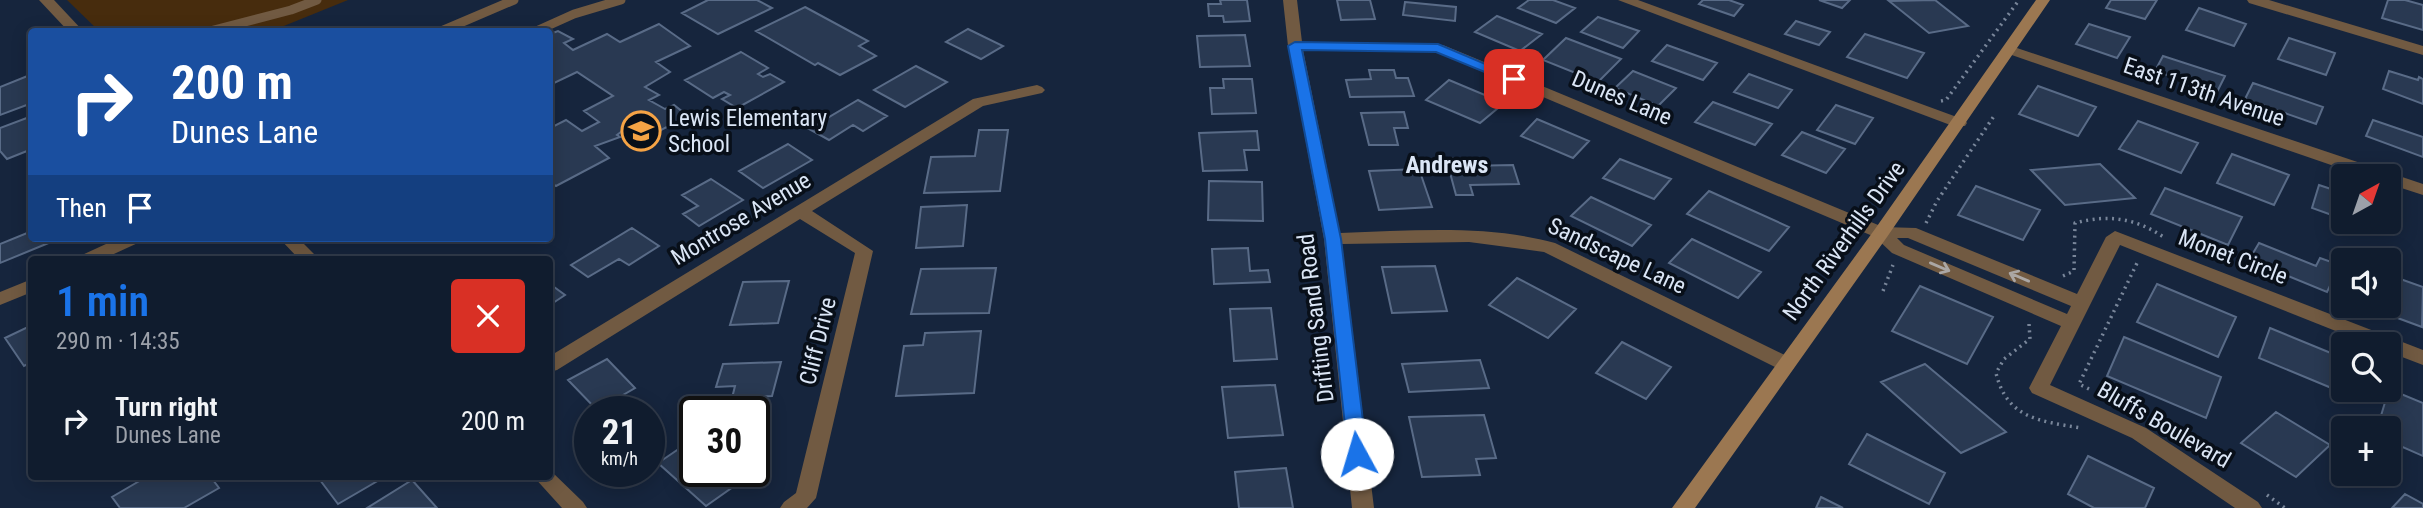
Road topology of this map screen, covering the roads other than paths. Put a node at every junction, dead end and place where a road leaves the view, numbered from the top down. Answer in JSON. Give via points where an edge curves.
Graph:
{"nodes":[{"id":1,"x":46,"y":0,"type":"edge"},
{"id":2,"x":317,"y":0,"type":"edge"},
{"id":3,"x":514,"y":0,"type":"edge"},
{"id":4,"x":621,"y":0,"type":"edge"},
{"id":5,"x":1290,"y":0,"type":"edge"},
{"id":6,"x":1625,"y":0,"type":"edge"},
{"id":7,"x":2043,"y":0,"type":"edge"},
{"id":8,"x":2254,"y":0,"type":"edge"},
{"id":9,"x":73,"y":28,"type":"edge"},
{"id":10,"x":221,"y":28,"type":"edge"},
{"id":11,"x":448,"y":28,"type":"edge"},
{"id":12,"x":543,"y":28,"type":"edge"},
{"id":13,"x":1295,"y":46,"type":"junction"},
{"id":14,"x":2011,"y":50,"type":"junction"},
{"id":15,"x":2423,"y":51,"type":"edge"},
{"id":16,"x":1037,"y":90,"type":"dead end"},
{"id":17,"x":1959,"y":123,"type":"junction"},
{"id":18,"x":2345,"y":164,"type":"edge"},
{"id":19,"x":2401,"y":182,"type":"edge"},
{"id":20,"x":2423,"y":190,"type":"edge"},
{"id":21,"x":801,"y":212,"type":"junction"},
{"id":22,"x":1881,"y":233,"type":"junction"},
{"id":23,"x":1333,"y":239,"type":"junction"},
{"id":24,"x":125,"y":242,"type":"edge"},
{"id":25,"x":292,"y":242,"type":"edge"},
{"id":26,"x":95,"y":256,"type":"edge"},
{"id":27,"x":307,"y":256,"type":"edge"},
{"id":28,"x":28,"y":287,"type":"edge"},
{"id":29,"x":0,"y":299,"type":"edge"},
{"id":30,"x":2082,"y":303,"type":"junction"},
{"id":31,"x":2072,"y":323,"type":"junction"},
{"id":32,"x":2423,"y":358,"type":"edge"},
{"id":33,"x":553,"y":363,"type":"edge"},
{"id":34,"x":1786,"y":364,"type":"junction"},
{"id":35,"x":547,"y":480,"type":"edge"},
{"id":36,"x":2256,"y":499,"type":"edge"},
{"id":37,"x":576,"y":508,"type":"edge"},
{"id":38,"x":791,"y":508,"type":"edge"},
{"id":39,"x":1363,"y":508,"type":"edge"},
{"id":40,"x":1683,"y":508,"type":"edge"}],
"edges":[{"from":1,"to":9,"type":"street"},
{"from":2,"to":10,"type":"lane"},
{"from":3,"to":11,"type":"lane"},
{"from":4,"to":12,"type":"lane"},
{"from":5,"to":13,"type":"street","name":"Drifting Sand Road"},
{"from":6,"to":17,"type":"street"},
{"from":7,"to":14,"type":"street","name":"North Riverhills Drive"},
{"from":8,"to":15,"type":"street"},
{"from":13,"to":22,"type":"street","name":"Dunes Lane","via":[[1438,48]]},
{"from":13,"to":23,"type":"street","name":"Drifting Sand Road"},
{"from":14,"to":17,"type":"street","name":"North Riverhills Drive"},
{"from":14,"to":18,"type":"street","name":"East 113th Avenue"},
{"from":16,"to":21,"type":"street","name":"Montrose Avenue","via":[[978,102]]},
{"from":17,"to":22,"type":"street","name":"North Riverhills Drive"},
{"from":19,"to":20,"type":"street"},
{"from":21,"to":33,"type":"street","name":"Montrose Avenue"},
{"from":21,"to":38,"type":"street","name":"Cliff Drive","via":[[864,251],[805,498]]},
{"from":30,"to":22,"type":"street","name":"Dunes Lane","one_way":true,"via":[[1910,232]]},
{"from":22,"to":31,"type":"street","name":"Dunes Lane","one_way":true,"via":[[1898,249]]},
{"from":22,"to":34,"type":"street","name":"North Riverhills Drive"},
{"from":23,"to":34,"type":"street","name":"Sandscape Lane","via":[[1484,237],[1549,247]]},
{"from":23,"to":39,"type":"street","name":"Drifting Sand Road"},
{"from":24,"to":26,"type":"street"},
{"from":25,"to":27,"type":"street"},
{"from":28,"to":29,"type":"street"},
{"from":30,"to":31,"type":"street","name":"Monet Circle"},
{"from":30,"to":32,"type":"street","name":"Monet Circle","via":[[2115,237]]},
{"from":31,"to":36,"type":"street","name":"Bluffs Boulevard","via":[[2039,388],[2139,433]]},
{"from":34,"to":40,"type":"street","name":"North Riverhills Drive"},
{"from":35,"to":37,"type":"street"}]}
